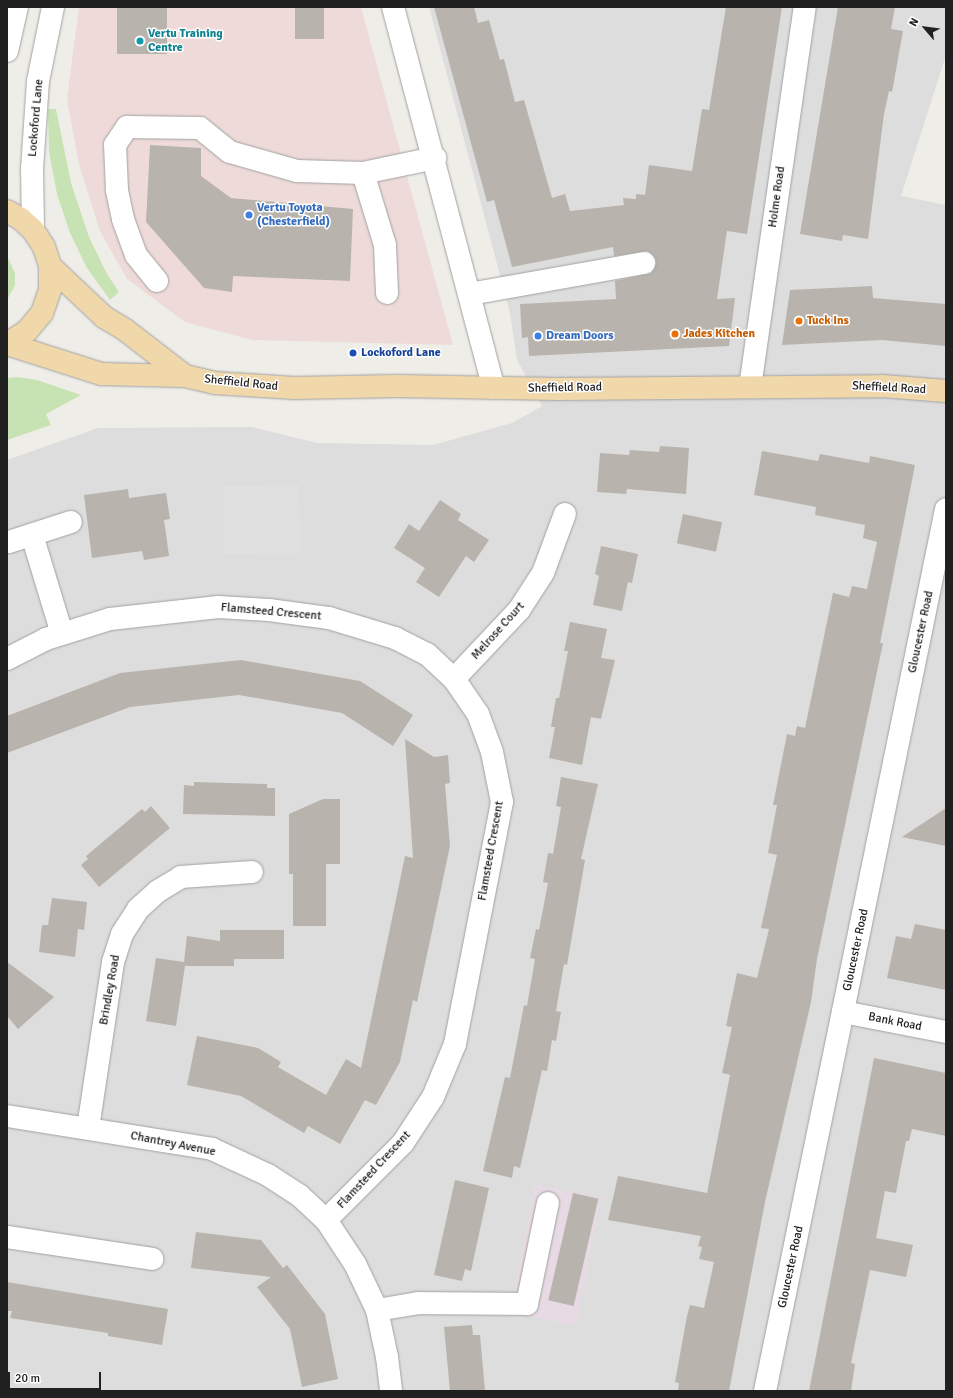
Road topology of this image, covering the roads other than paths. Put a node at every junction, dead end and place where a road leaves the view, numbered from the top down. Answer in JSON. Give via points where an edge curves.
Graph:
{"nodes":[{"id":1,"x":16,"y":7,"type":"edge"},
{"id":2,"x":53,"y":7,"type":"edge"},
{"id":3,"x":393,"y":7,"type":"edge"},
{"id":4,"x":805,"y":7,"type":"edge"},
{"id":5,"x":7,"y":51,"type":"edge"},
{"id":6,"x":435,"y":158,"type":"junction"},
{"id":7,"x":363,"y":173,"type":"junction"},
{"id":8,"x":7,"y":211,"type":"edge"},
{"id":9,"x":33,"y":230,"type":"junction"},
{"id":10,"x":644,"y":263,"type":"dead end"},
{"id":11,"x":50,"y":266,"type":"junction"},
{"id":12,"x":157,"y":281,"type":"dead end"},
{"id":13,"x":387,"y":293,"type":"dead end"},
{"id":14,"x":470,"y":294,"type":"junction"},
{"id":15,"x":7,"y":344,"type":"edge"},
{"id":16,"x":185,"y":376,"type":"junction"},
{"id":17,"x":750,"y":387,"type":"junction"},
{"id":18,"x":494,"y":388,"type":"junction"},
{"id":19,"x":946,"y":391,"type":"edge"},
{"id":20,"x":946,"y":509,"type":"edge"},
{"id":21,"x":565,"y":514,"type":"dead end"},
{"id":22,"x":71,"y":522,"type":"dead end"},
{"id":23,"x":32,"y":535,"type":"junction"},
{"id":24,"x":9,"y":542,"type":"dead end"},
{"id":25,"x":62,"y":634,"type":"junction"},
{"id":26,"x":7,"y":659,"type":"edge"},
{"id":27,"x":454,"y":679,"type":"junction"},
{"id":28,"x":252,"y":872,"type":"dead end"},
{"id":29,"x":843,"y":1012,"type":"junction"},
{"id":30,"x":946,"y":1032,"type":"edge"},
{"id":31,"x":7,"y":1116,"type":"edge"},
{"id":32,"x":88,"y":1128,"type":"junction"},
{"id":33,"x":548,"y":1203,"type":"dead end"},
{"id":34,"x":326,"y":1220,"type":"junction"},
{"id":35,"x":7,"y":1238,"type":"edge"},
{"id":36,"x":152,"y":1259,"type":"dead end"},
{"id":37,"x":377,"y":1310,"type":"junction"},
{"id":38,"x":391,"y":1391,"type":"edge"},
{"id":39,"x":765,"y":1391,"type":"edge"}],
"edges":[{"from":1,"to":5,"type":"street"},
{"from":2,"to":9,"type":"street","name":"Lockoford Lane","via":[[38,81],[32,168]]},
{"from":3,"to":6,"type":"street"},
{"from":4,"to":17,"type":"street","name":"Holme Road"},
{"from":6,"to":7,"type":"street"},
{"from":6,"to":14,"type":"street"},
{"from":7,"to":12,"type":"street","via":[[297,171],[230,152],[200,128],[127,127],[115,145],[117,190],[123,219],[136,255]]},
{"from":7,"to":13,"type":"street","via":[[385,245]]},
{"from":8,"to":9,"type":"main road","name":"Sheffield Road"},
{"from":9,"to":11,"type":"main road","name":"Sheffield Road","via":[[44,247]]},
{"from":10,"to":14,"type":"street"},
{"from":11,"to":15,"type":"main road","name":"Sheffield Road","via":[[50,290],[42,313],[27,331]]},
{"from":11,"to":16,"type":"main road","name":"Sheffield Road","via":[[104,317],[124,329]]},
{"from":14,"to":18,"type":"street"},
{"from":15,"to":16,"type":"main road","name":"Sheffield Road","via":[[102,374]]},
{"from":16,"to":18,"type":"main road","name":"Sheffield Road","via":[[215,383],[295,388]]},
{"from":17,"to":18,"type":"main road","name":"Sheffield Road"},
{"from":17,"to":19,"type":"main road","name":"Sheffield Road","via":[[882,386]]},
{"from":20,"to":29,"type":"street","name":"Gloucester Road"},
{"from":21,"to":27,"type":"street","name":"Melrose Court","via":[[543,573],[519,610]]},
{"from":22,"to":23,"type":"street"},
{"from":23,"to":24,"type":"street"},
{"from":23,"to":25,"type":"street"},
{"from":25,"to":26,"type":"street","name":"Flamsteed Crescent"},
{"from":25,"to":27,"type":"street","name":"Flamsteed Crescent","via":[[110,619],[218,607],[269,610],[329,618],[395,638],[427,654]]},
{"from":27,"to":34,"type":"street","name":"Flamsteed Crescent","via":[[478,714],[492,752],[502,802],[455,1044],[434,1097],[403,1143]]},
{"from":28,"to":32,"type":"street","name":"Brindley Road","via":[[181,877],[158,891],[138,909],[122,934],[113,962]]},
{"from":29,"to":30,"type":"street","name":"Bank Road"},
{"from":29,"to":39,"type":"street","name":"Gloucester Road"},
{"from":31,"to":32,"type":"street","name":"Chantrey Avenue"},
{"from":32,"to":34,"type":"street","name":"Chantrey Avenue","via":[[212,1149],[274,1179],[299,1195]]},
{"from":33,"to":37,"type":"street","via":[[527,1304],[419,1303]]},
{"from":34,"to":37,"type":"street","name":"Chantrey Avenue","via":[[355,1264]]},
{"from":35,"to":36,"type":"street"},
{"from":37,"to":38,"type":"street","name":"Chantrey Avenue"}]}
